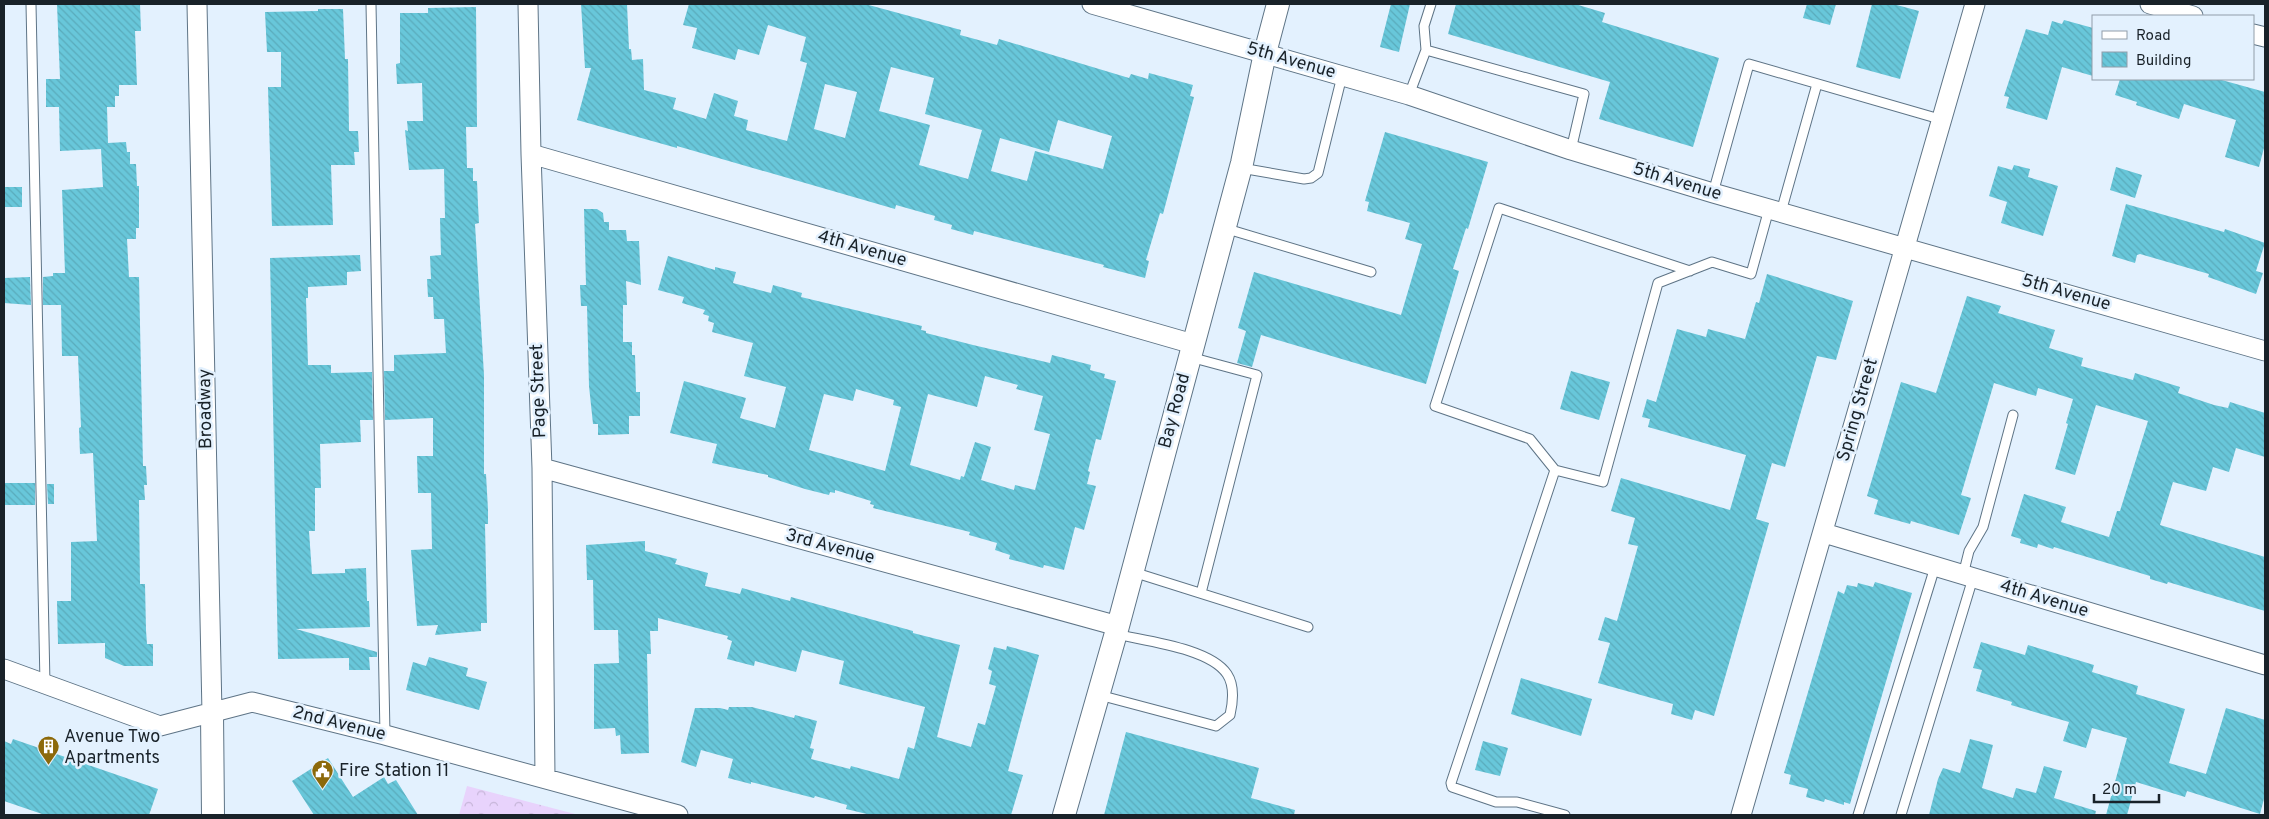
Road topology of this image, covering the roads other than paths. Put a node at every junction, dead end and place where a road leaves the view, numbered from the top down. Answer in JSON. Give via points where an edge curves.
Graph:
{"nodes":[{"id":1,"x":31,"y":4,"type":"edge"},
{"id":2,"x":197,"y":4,"type":"edge"},
{"id":3,"x":372,"y":4,"type":"edge"},
{"id":4,"x":528,"y":4,"type":"edge"},
{"id":5,"x":1092,"y":4,"type":"edge"},
{"id":6,"x":1278,"y":4,"type":"edge"},
{"id":7,"x":1430,"y":4,"type":"edge"},
{"id":8,"x":1975,"y":4,"type":"edge"},
{"id":9,"x":2150,"y":4,"type":"edge"},
{"id":10,"x":2189,"y":15,"type":"edge"},
{"id":11,"x":1426,"y":50,"type":"junction"},
{"id":12,"x":1265,"y":53,"type":"junction"},
{"id":13,"x":1342,"y":76,"type":"junction"},
{"id":14,"x":1816,"y":84,"type":"junction"},
{"id":15,"x":1409,"y":95,"type":"junction"},
{"id":16,"x":1943,"y":120,"type":"junction"},
{"id":17,"x":1571,"y":150,"type":"junction"},
{"id":18,"x":531,"y":154,"type":"junction"},
{"id":19,"x":1240,"y":168,"type":"junction"},
{"id":20,"x":1713,"y":193,"type":"junction"},
{"id":21,"x":1775,"y":211,"type":"junction"},
{"id":22,"x":1224,"y":228,"type":"junction"},
{"id":23,"x":1905,"y":248,"type":"junction"},
{"id":24,"x":1690,"y":271,"type":"junction"},
{"id":25,"x":1371,"y":272,"type":"dead end"},
{"id":26,"x":1191,"y":350,"type":"junction"},
{"id":27,"x":2265,"y":351,"type":"edge"},
{"id":28,"x":2014,"y":415,"type":"dead end"},
{"id":29,"x":542,"y":468,"type":"junction"},
{"id":30,"x":1555,"y":470,"type":"junction"},
{"id":31,"x":1824,"y":533,"type":"junction"},
{"id":32,"x":1935,"y":566,"type":"junction"},
{"id":33,"x":1133,"y":572,"type":"junction"},
{"id":34,"x":1968,"y":576,"type":"junction"},
{"id":35,"x":1201,"y":593,"type":"junction"},
{"id":36,"x":1308,"y":627,"type":"dead end"},
{"id":37,"x":1117,"y":630,"type":"junction"},
{"id":38,"x":2265,"y":665,"type":"edge"},
{"id":39,"x":4,"y":669,"type":"edge"},
{"id":40,"x":45,"y":684,"type":"junction"},
{"id":41,"x":1099,"y":694,"type":"junction"},
{"id":42,"x":212,"y":714,"type":"junction"},
{"id":43,"x":385,"y":736,"type":"junction"},
{"id":44,"x":545,"y":778,"type":"junction"},
{"id":45,"x":213,"y":815,"type":"edge"},
{"id":46,"x":678,"y":815,"type":"edge"},
{"id":47,"x":1064,"y":815,"type":"edge"},
{"id":48,"x":1565,"y":815,"type":"edge"},
{"id":49,"x":1741,"y":815,"type":"edge"},
{"id":50,"x":1858,"y":815,"type":"edge"},
{"id":51,"x":1901,"y":815,"type":"edge"}],
"edges":[{"from":1,"to":40,"type":"lane"},
{"from":2,"to":42,"type":"street","name":"Broadway"},
{"from":3,"to":43,"type":"lane"},
{"from":4,"to":18,"type":"street","name":"Page Street"},
{"from":5,"to":12,"type":"street","name":"5th Avenue"},
{"from":6,"to":12,"type":"street","name":"Bay Road"},
{"from":7,"to":11,"type":"lane","via":[[1424,26]]},
{"from":8,"to":16,"type":"street","name":"Spring Street"},
{"from":9,"to":10,"type":"street"},
{"from":11,"to":15,"type":"lane"},
{"from":11,"to":17,"type":"lane","via":[[1584,94]]},
{"from":12,"to":13,"type":"street","name":"5th Avenue"},
{"from":12,"to":19,"type":"street","name":"Bay Road"},
{"from":13,"to":15,"type":"street","name":"5th Avenue"},
{"from":13,"to":19,"type":"lane","via":[[1318,173],[1304,179]]},
{"from":14,"to":16,"type":"lane"},
{"from":14,"to":20,"type":"lane","via":[[1748,64]]},
{"from":14,"to":21,"type":"lane"},
{"from":15,"to":17,"type":"street","name":"5th Avenue"},
{"from":16,"to":23,"type":"street","name":"Spring Street"},
{"from":17,"to":20,"type":"street","name":"5th Avenue"},
{"from":18,"to":26,"type":"street","name":"4th Avenue"},
{"from":18,"to":29,"type":"street","name":"Page Street"},
{"from":19,"to":22,"type":"street","name":"Bay Road"},
{"from":20,"to":21,"type":"street","name":"5th Avenue"},
{"from":21,"to":23,"type":"street","name":"5th Avenue"},
{"from":21,"to":24,"type":"lane","via":[[1751,274],[1712,262]]},
{"from":22,"to":25,"type":"lane"},
{"from":22,"to":26,"type":"street","name":"Bay Road"},
{"from":23,"to":27,"type":"street","name":"5th Avenue"},
{"from":23,"to":31,"type":"street","name":"Spring Street"},
{"from":24,"to":30,"type":"lane","via":[[1658,283],[1603,482]]},
{"from":24,"to":30,"type":"lane","via":[[1499,208],[1435,406],[1530,439]]},
{"from":26,"to":33,"type":"street","name":"Bay Road"},
{"from":26,"to":35,"type":"lane","via":[[1257,375]]},
{"from":28,"to":34,"type":"lane","via":[[1983,527],[1969,551]]},
{"from":29,"to":37,"type":"street","name":"3rd Avenue"},
{"from":29,"to":44,"type":"street","name":"Page Street"},
{"from":30,"to":48,"type":"lane","via":[[1451,783],[1452,787],[1496,802],[1517,802]]},
{"from":31,"to":32,"type":"street","name":"4th Avenue"},
{"from":31,"to":49,"type":"street","name":"Spring Street"},
{"from":32,"to":34,"type":"street","name":"4th Avenue"},
{"from":32,"to":50,"type":"lane"},
{"from":33,"to":35,"type":"lane"},
{"from":33,"to":37,"type":"street","name":"Bay Road"},
{"from":34,"to":38,"type":"street","name":"4th Avenue"},
{"from":34,"to":51,"type":"lane"},
{"from":35,"to":36,"type":"lane"},
{"from":37,"to":41,"type":"street","name":"Bay Road"},
{"from":37,"to":41,"type":"lane","via":[[1195,653],[1218,664],[1228,676],[1234,698],[1230,715],[1216,726]]},
{"from":39,"to":40,"type":"street","name":"2nd Avenue"},
{"from":40,"to":42,"type":"street","name":"2nd Avenue","via":[[160,726]]},
{"from":41,"to":47,"type":"street","name":"Bay Road"},
{"from":42,"to":43,"type":"street","name":"2nd Avenue","via":[[252,702]]},
{"from":42,"to":45,"type":"street","name":"Broadway"},
{"from":43,"to":44,"type":"street","name":"2nd Avenue"},
{"from":44,"to":46,"type":"street","name":"2nd Avenue"}]}
